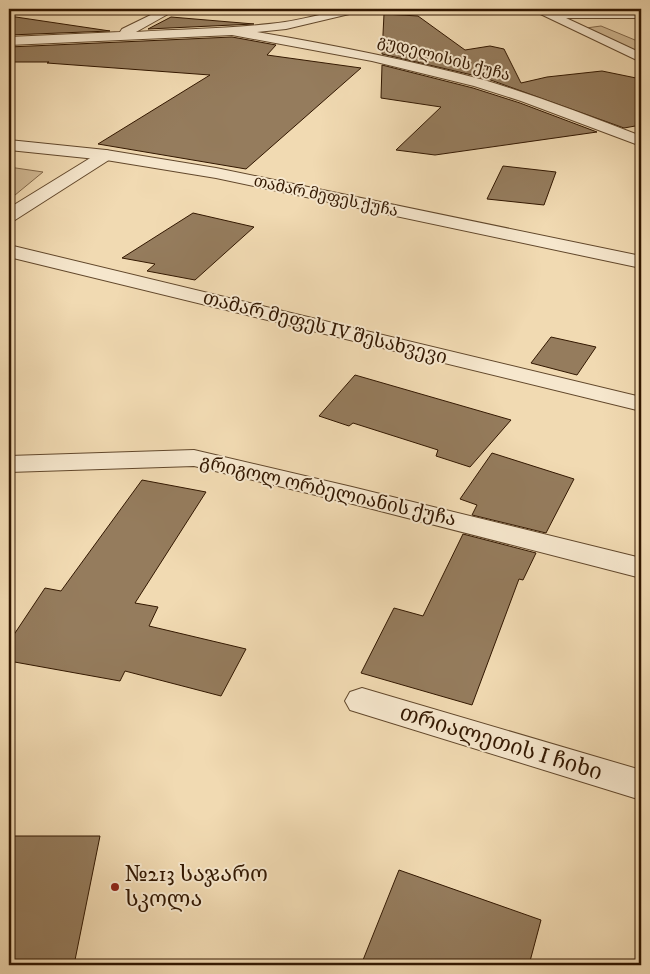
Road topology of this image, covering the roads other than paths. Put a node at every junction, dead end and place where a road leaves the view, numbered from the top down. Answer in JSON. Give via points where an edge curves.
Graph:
{"nodes":[{"id":1,"x":171,"y":9,"type":"edge"},
{"id":2,"x":358,"y":9,"type":"edge"},
{"id":3,"x":527,"y":9,"type":"edge"},
{"id":4,"x":536,"y":9,"type":"edge"},
{"id":5,"x":641,"y":15,"type":"edge"},
{"id":6,"x":232,"y":30,"type":"junction"},
{"id":7,"x":118,"y":36,"type":"junction"},
{"id":8,"x":9,"y":39,"type":"edge"},
{"id":9,"x":641,"y":58,"type":"edge"},
{"id":10,"x":641,"y":141,"type":"edge"},
{"id":11,"x":9,"y":145,"type":"edge"},
{"id":12,"x":106,"y":155,"type":"junction"},
{"id":13,"x":9,"y":216,"type":"edge"},
{"id":14,"x":9,"y":251,"type":"edge"},
{"id":15,"x":641,"y":262,"type":"edge"},
{"id":16,"x":641,"y":404,"type":"edge"},
{"id":17,"x":9,"y":464,"type":"edge"},
{"id":18,"x":641,"y":568,"type":"edge"},
{"id":19,"x":362,"y":701,"type":"dead end"},
{"id":20,"x":641,"y":785,"type":"edge"}],
"edges":[{"from":1,"to":7,"type":"street"},
{"from":2,"to":6,"type":"street","via":[[286,25]]},
{"from":3,"to":4,"type":"street"},
{"from":4,"to":5,"type":"street","via":[[561,16]]},
{"from":4,"to":9,"type":"street"},
{"from":6,"to":7,"type":"street"},
{"from":6,"to":10,"type":"street","name":"გუდელისის ქუჩა","via":[[456,77],[558,109]]},
{"from":7,"to":8,"type":"street"},
{"from":11,"to":12,"type":"street","name":"თამარ მეფეს ქუჩა"},
{"from":12,"to":13,"type":"street"},
{"from":12,"to":15,"type":"street","name":"თამარ მეფეს ქუჩა","via":[[216,173]]},
{"from":14,"to":16,"type":"street","name":"თამარ მეფეს IV შესახვევი"},
{"from":17,"to":18,"type":"street","name":"გრიგოლ ორბელიანის ქუჩა","via":[[194,458]]},
{"from":19,"to":20,"type":"street","name":"თრიალეთის I ჩიხი"}]}
